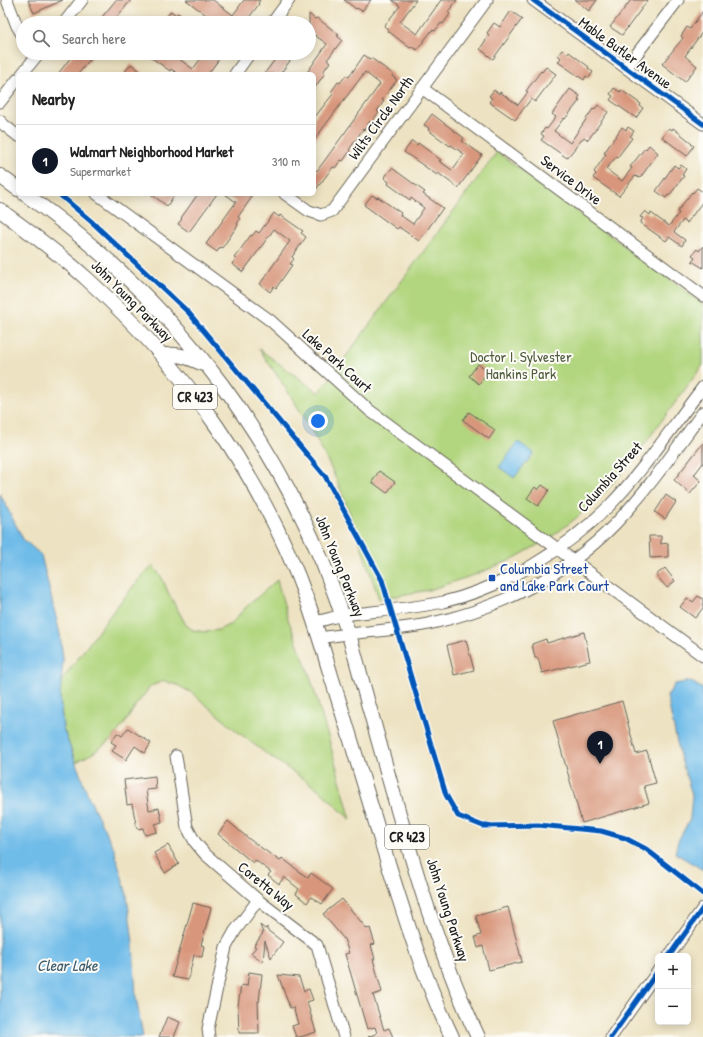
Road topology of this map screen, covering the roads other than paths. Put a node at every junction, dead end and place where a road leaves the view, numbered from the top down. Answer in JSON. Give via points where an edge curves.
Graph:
{"nodes":[{"id":1,"x":7,"y":0,"type":"edge"},
{"id":2,"x":82,"y":0,"type":"edge"},
{"id":3,"x":289,"y":0,"type":"edge"},
{"id":4,"x":487,"y":0,"type":"edge"},
{"id":5,"x":532,"y":0,"type":"edge"},
{"id":6,"x":678,"y":0,"type":"edge"},
{"id":7,"x":69,"y":16,"type":"edge"},
{"id":8,"x":277,"y":16,"type":"edge"},
{"id":9,"x":16,"y":23,"type":"edge"},
{"id":10,"x":33,"y":60,"type":"edge"},
{"id":11,"x":245,"y":60,"type":"edge"},
{"id":12,"x":626,"y":68,"type":"junction"},
{"id":13,"x":24,"y":72,"type":"edge"},
{"id":14,"x":236,"y":72,"type":"edge"},
{"id":15,"x":16,"y":82,"type":"edge"},
{"id":16,"x":422,"y":88,"type":"junction"},
{"id":17,"x":0,"y":102,"type":"edge"},
{"id":18,"x":0,"y":120,"type":"edge"},
{"id":19,"x":703,"y":124,"type":"edge"},
{"id":20,"x":16,"y":134,"type":"edge"},
{"id":21,"x":0,"y":176,"type":"edge"},
{"id":22,"x":16,"y":188,"type":"edge"},
{"id":23,"x":28,"y":196,"type":"edge"},
{"id":24,"x":100,"y":196,"type":"edge"},
{"id":25,"x":288,"y":196,"type":"edge"},
{"id":26,"x":0,"y":210,"type":"edge"},
{"id":27,"x":703,"y":296,"type":"edge"},
{"id":28,"x":163,"y":356,"type":"junction"},
{"id":29,"x":208,"y":366,"type":"junction"},
{"id":30,"x":703,"y":387,"type":"edge"},
{"id":31,"x":703,"y":412,"type":"edge"},
{"id":32,"x":557,"y":549,"type":"junction"},
{"id":33,"x":573,"y":561,"type":"junction"},
{"id":34,"x":343,"y":616,"type":"junction"},
{"id":35,"x":314,"y":622,"type":"junction"},
{"id":36,"x":348,"y":633,"type":"junction"},
{"id":37,"x":319,"y":638,"type":"junction"},
{"id":38,"x":703,"y":656,"type":"edge"},
{"id":39,"x":176,"y":756,"type":"dead end"},
{"id":40,"x":258,"y":900,"type":"junction"},
{"id":41,"x":703,"y":908,"type":"edge"},
{"id":42,"x":671,"y":953,"type":"edge"},
{"id":43,"x":655,"y":975,"type":"edge"},
{"id":44,"x":209,"y":1037,"type":"edge"},
{"id":45,"x":344,"y":1037,"type":"edge"},
{"id":46,"x":452,"y":1037,"type":"edge"},
{"id":47,"x":478,"y":1037,"type":"edge"},
{"id":48,"x":611,"y":1037,"type":"edge"}],
"edges":[{"from":1,"to":9,"type":"street"},
{"from":2,"to":7,"type":"street"},
{"from":3,"to":8,"type":"street"},
{"from":4,"to":16,"type":"street","name":"Wilts Circle North"},
{"from":5,"to":12,"type":"street","name":"Mable Butler Avenue"},
{"from":6,"to":12,"type":"street"},
{"from":10,"to":13,"type":"street"},
{"from":11,"to":14,"type":"street"},
{"from":12,"to":19,"type":"street","name":"Mable Butler Avenue"},
{"from":15,"to":17,"type":"street"},
{"from":16,"to":25,"type":"street","name":"Wilts Circle North","via":[[332,211],[321,215],[309,211]]},
{"from":16,"to":27,"type":"street","name":"Service Drive"},
{"from":18,"to":20,"type":"street"},
{"from":21,"to":22,"type":"main road"},
{"from":23,"to":29,"type":"main road","name":"John Young Parkway","number":"CR 423","via":[[73,230],[129,278]]},
{"from":24,"to":32,"type":"street","name":"Lake Park Court","via":[[271,322],[369,410]]},
{"from":26,"to":28,"type":"main road","name":"John Young Parkway","number":"CR 423","via":[[87,279]]},
{"from":28,"to":29,"type":"main road","via":[[185,356]]},
{"from":28,"to":35,"type":"main road","name":"John Young Parkway","number":"CR 423","via":[[216,426],[260,496],[296,571]]},
{"from":29,"to":34,"type":"main road","name":"John Young Parkway","number":"CR 423","via":[[243,414],[279,472],[307,528]]},
{"from":30,"to":32,"type":"street","name":"Columbia Street","via":[[618,495],[591,522]]},
{"from":31,"to":33,"type":"street","via":[[627,511],[600,539]]},
{"from":32,"to":33,"type":"street","name":"Lake Park Court"},
{"from":32,"to":34,"type":"street","name":"Columbia Street","via":[[504,580],[443,602]]},
{"from":33,"to":36,"type":"street","via":[[529,588],[476,611],[426,624]]},
{"from":33,"to":38,"type":"street","name":"Lake Park Court"},
{"from":34,"to":35,"type":"street","name":"Columbia Street"},
{"from":34,"to":36,"type":"main road","name":"John Young Parkway","number":"CR 423"},
{"from":35,"to":37,"type":"main road","name":"John Young Parkway","number":"CR 423"},
{"from":36,"to":37,"type":"street"},
{"from":36,"to":47,"type":"main road","name":"John Young Parkway","number":"CR 423","via":[[431,919],[453,981]]},
{"from":37,"to":46,"type":"main road","name":"John Young Parkway","number":"CR 423","via":[[408,927]]},
{"from":39,"to":40,"type":"street","name":"Coretta Way","via":[[187,827],[195,842],[205,854]]},
{"from":40,"to":44,"type":"street","via":[[226,947],[208,1029]]},
{"from":40,"to":45,"type":"street","name":"Coretta Way","via":[[317,945]]},
{"from":41,"to":42,"type":"street"},
{"from":43,"to":48,"type":"street"}]}
